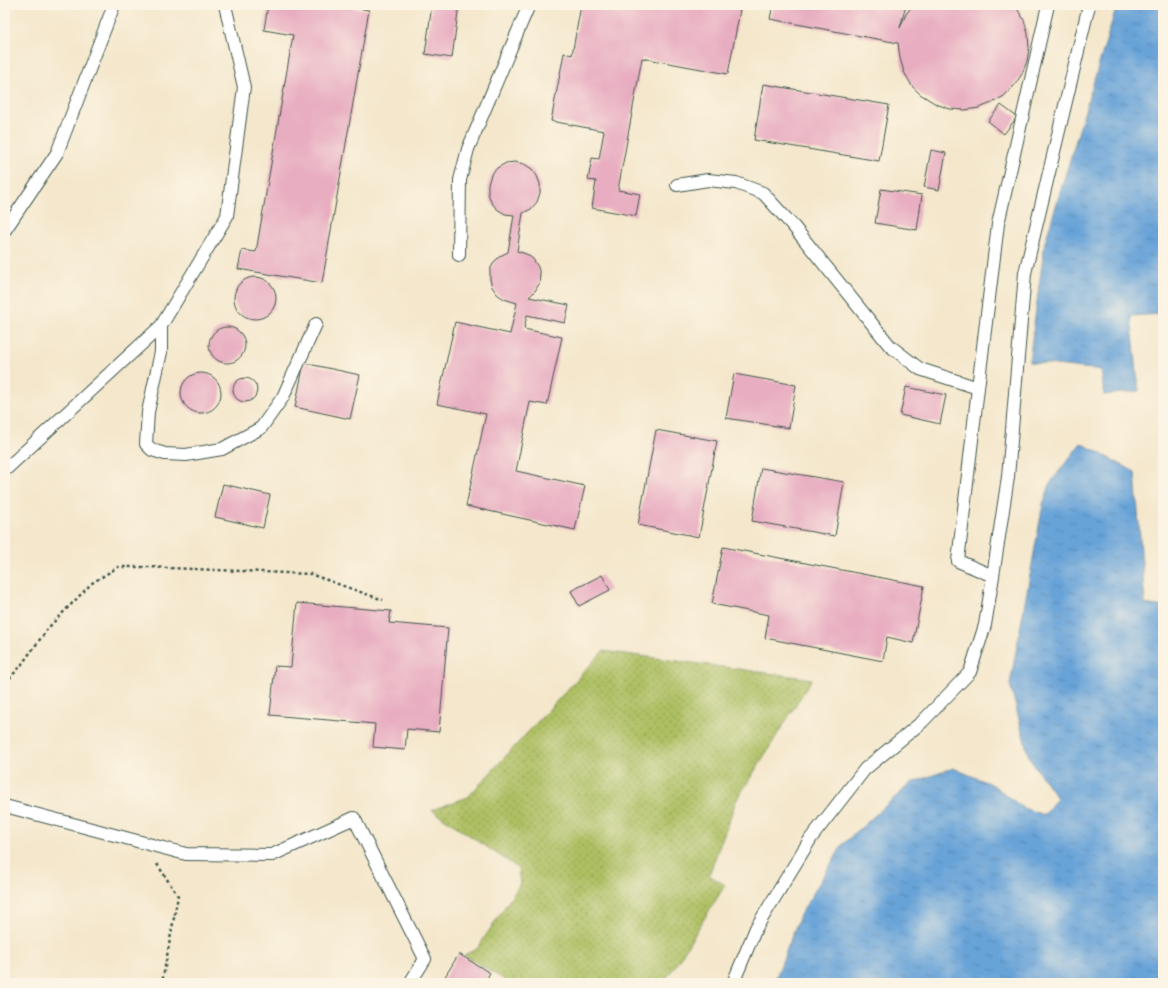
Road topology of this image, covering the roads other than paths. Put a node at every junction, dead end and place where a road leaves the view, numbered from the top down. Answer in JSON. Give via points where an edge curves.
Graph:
{"nodes":[{"id":1,"x":114,"y":5,"type":"edge"},
{"id":2,"x":225,"y":5,"type":"edge"},
{"id":3,"x":529,"y":5,"type":"edge"},
{"id":4,"x":1048,"y":5,"type":"edge"},
{"id":5,"x":1089,"y":5,"type":"edge"},
{"id":6,"x":677,"y":185,"type":"dead end"},
{"id":7,"x":5,"y":230,"type":"edge"},
{"id":8,"x":459,"y":255,"type":"dead end"},
{"id":9,"x":316,"y":324,"type":"dead end"},
{"id":10,"x":161,"y":326,"type":"junction"},
{"id":11,"x":978,"y":388,"type":"junction"},
{"id":12,"x":5,"y":470,"type":"edge"},
{"id":13,"x":993,"y":576,"type":"junction"},
{"id":14,"x":5,"y":806,"type":"edge"},
{"id":15,"x":410,"y":983,"type":"edge"},
{"id":16,"x":732,"y":983,"type":"edge"}],
"edges":[{"from":1,"to":7,"type":"lane","via":[[57,153]]},
{"from":2,"to":10,"type":"lane","via":[[244,87],[227,216]]},
{"from":3,"to":8,"type":"lane","via":[[468,150],[460,180]]},
{"from":4,"to":11,"type":"lane","via":[[998,224]]},
{"from":5,"to":13,"type":"lane","via":[[1025,273],[1008,477]]},
{"from":6,"to":11,"type":"lane","via":[[708,180],[736,183],[763,193],[794,227],[890,346],[920,369]]},
{"from":9,"to":10,"type":"lane","via":[[283,397],[261,428],[222,449],[186,455],[165,454],[152,450],[146,444],[148,412],[161,352]]},
{"from":10,"to":12,"type":"lane"},
{"from":11,"to":13,"type":"lane","via":[[958,562]]},
{"from":13,"to":16,"type":"lane","via":[[985,625],[970,672],[922,722],[865,769],[811,838],[756,928]]},
{"from":14,"to":15,"type":"lane","via":[[186,854],[272,855],[354,818],[425,959]]}]}
